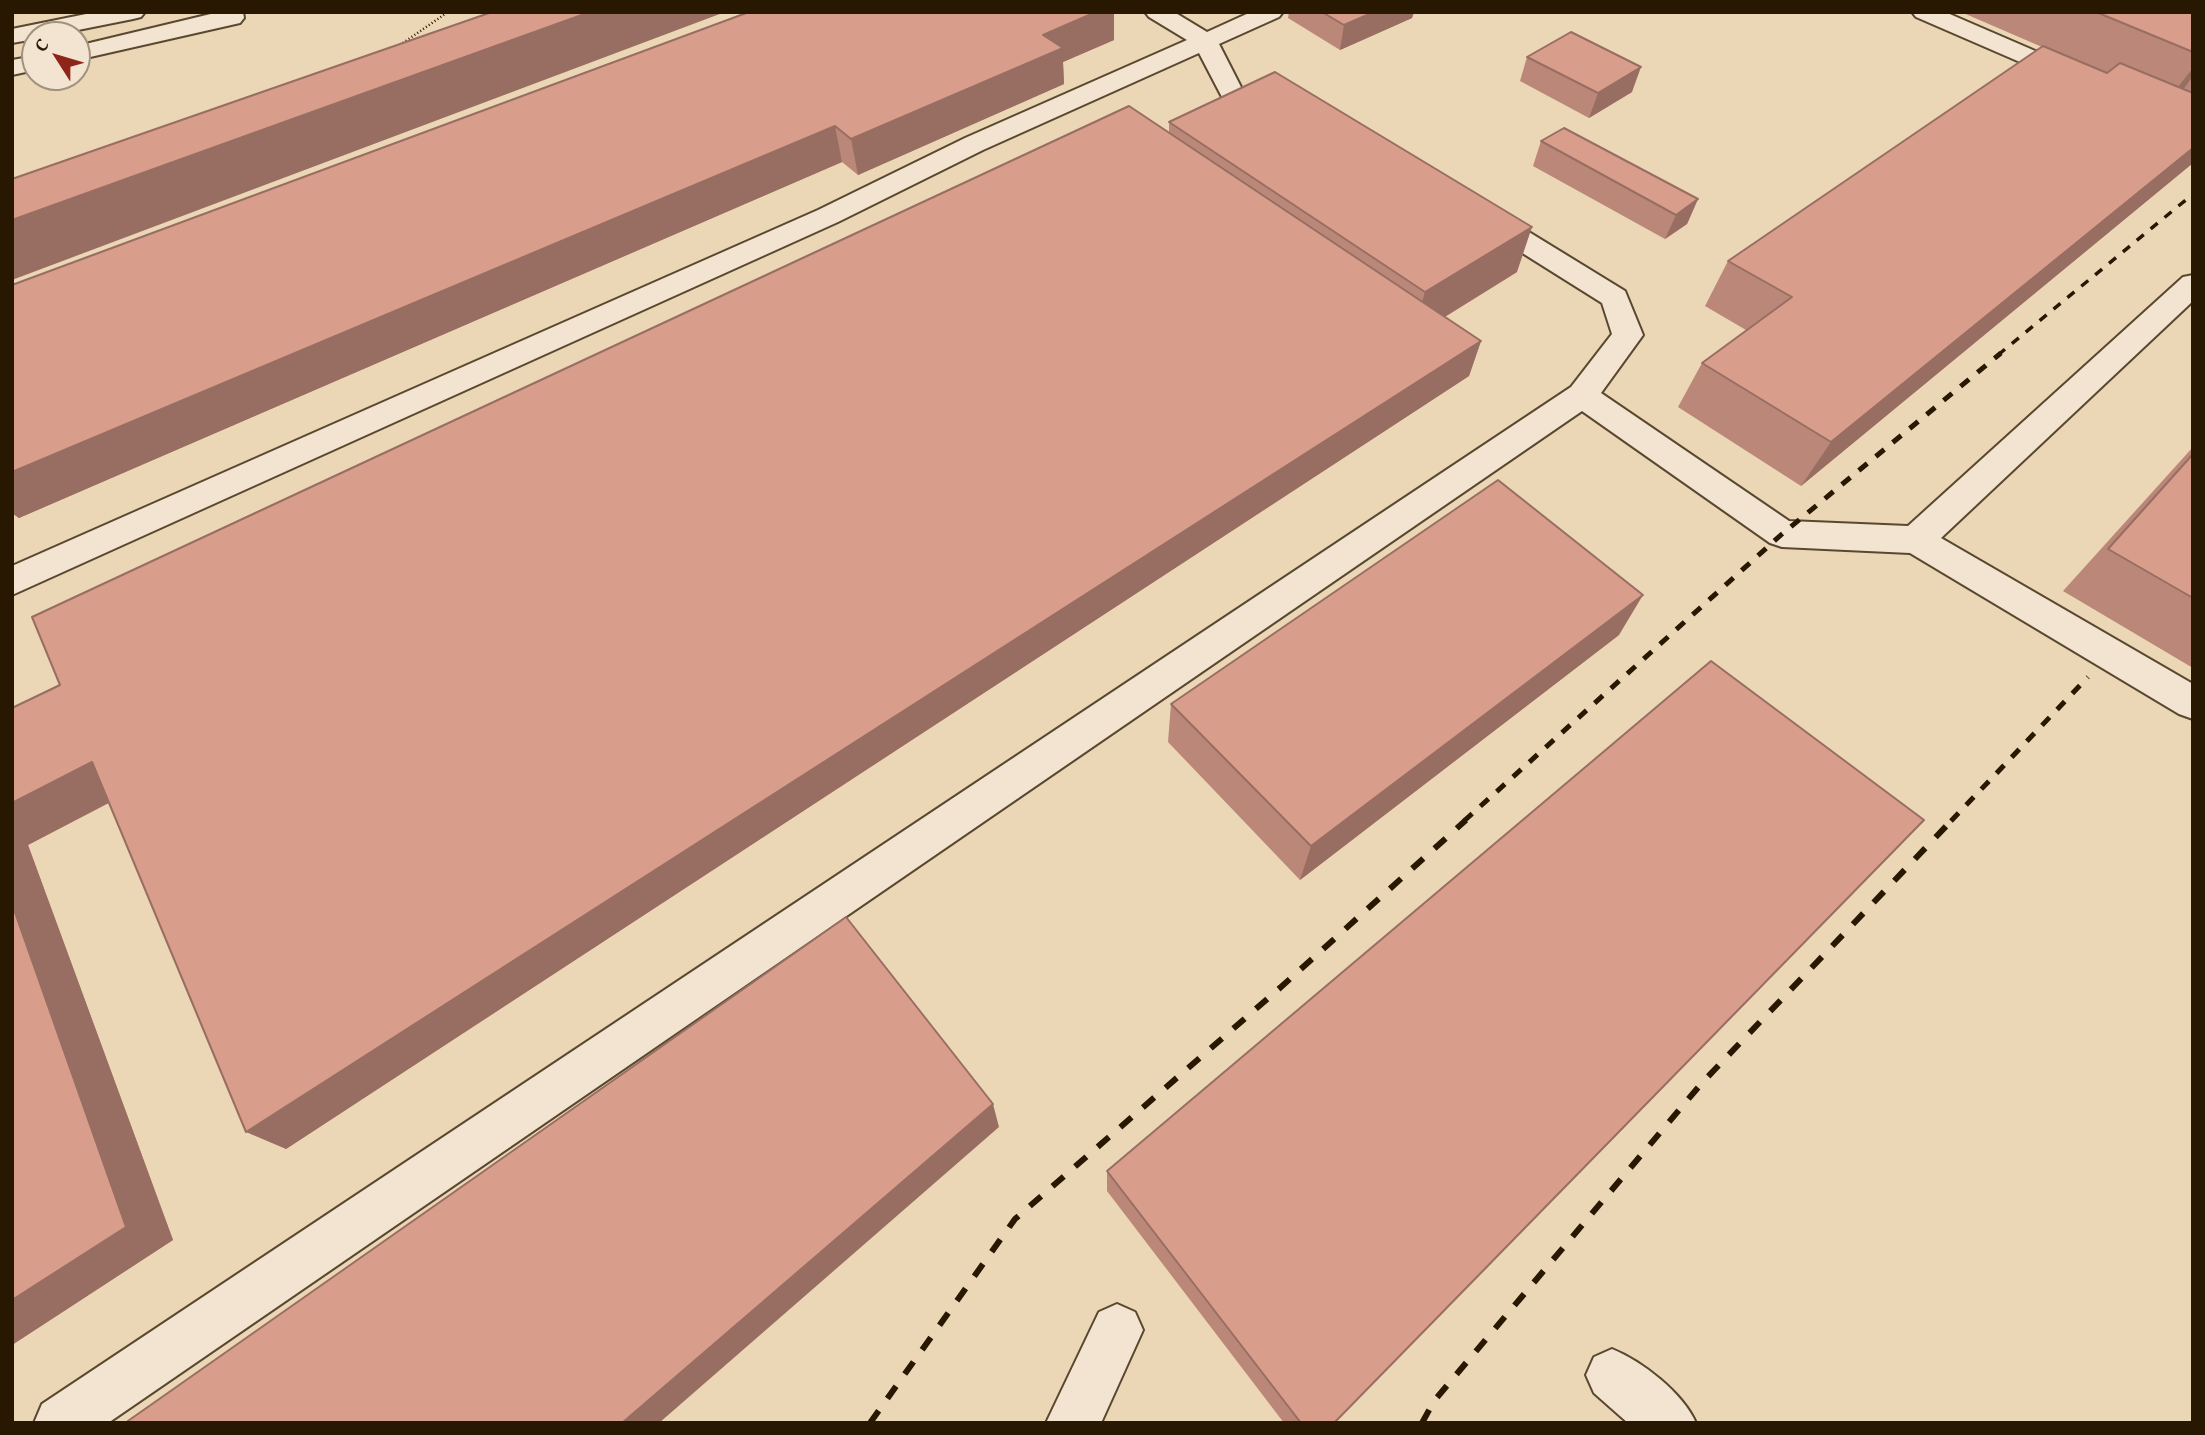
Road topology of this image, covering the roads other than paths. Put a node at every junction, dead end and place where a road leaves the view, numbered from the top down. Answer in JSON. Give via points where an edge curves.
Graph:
{"nodes":[{"id":1,"x":133,"y":12,"type":"edge"},
{"id":2,"x":231,"y":12,"type":"edge"},
{"id":3,"x":1157,"y":12,"type":"edge"},
{"id":4,"x":1271,"y":12,"type":"edge"},
{"id":5,"x":1924,"y":12,"type":"edge"},
{"id":6,"x":12,"y":36,"type":"edge"},
{"id":7,"x":1205,"y":41,"type":"junction"},
{"id":8,"x":91,"y":50,"type":"edge"},
{"id":9,"x":2103,"y":89,"type":"edge"},
{"id":10,"x":1317,"y":114,"type":"edge"},
{"id":11,"x":1455,"y":199,"type":"edge"},
{"id":12,"x":2193,"y":284,"type":"edge"},
{"id":13,"x":1582,"y":395,"type":"junction"},
{"id":14,"x":1916,"y":540,"type":"junction"},
{"id":15,"x":12,"y":581,"type":"edge"},
{"id":16,"x":2193,"y":703,"type":"edge"},
{"id":17,"x":1117,"y":1330,"type":"dead end"},
{"id":18,"x":1612,"y":1375,"type":"dead end"},
{"id":19,"x":61,"y":1423,"type":"edge"},
{"id":20,"x":1073,"y":1423,"type":"edge"},
{"id":21,"x":1669,"y":1423,"type":"edge"}],
"edges":[{"from":1,"to":6,"type":"lane"},
{"from":2,"to":8,"type":"lane","via":[[232,18]]},
{"from":3,"to":7,"type":"lane"},
{"from":4,"to":7,"type":"lane"},
{"from":5,"to":9,"type":"lane"},
{"from":7,"to":10,"type":"lane","via":[[1233,94]]},
{"from":7,"to":15,"type":"lane"},
{"from":11,"to":13,"type":"lane","via":[[1615,298],[1628,335]]},
{"from":12,"to":14,"type":"lane"},
{"from":13,"to":14,"type":"lane","via":[[1782,534]]},
{"from":13,"to":19,"type":"lane"},
{"from":14,"to":16,"type":"lane"},
{"from":17,"to":20,"type":"lane"},
{"from":18,"to":21,"type":"lane"}]}
